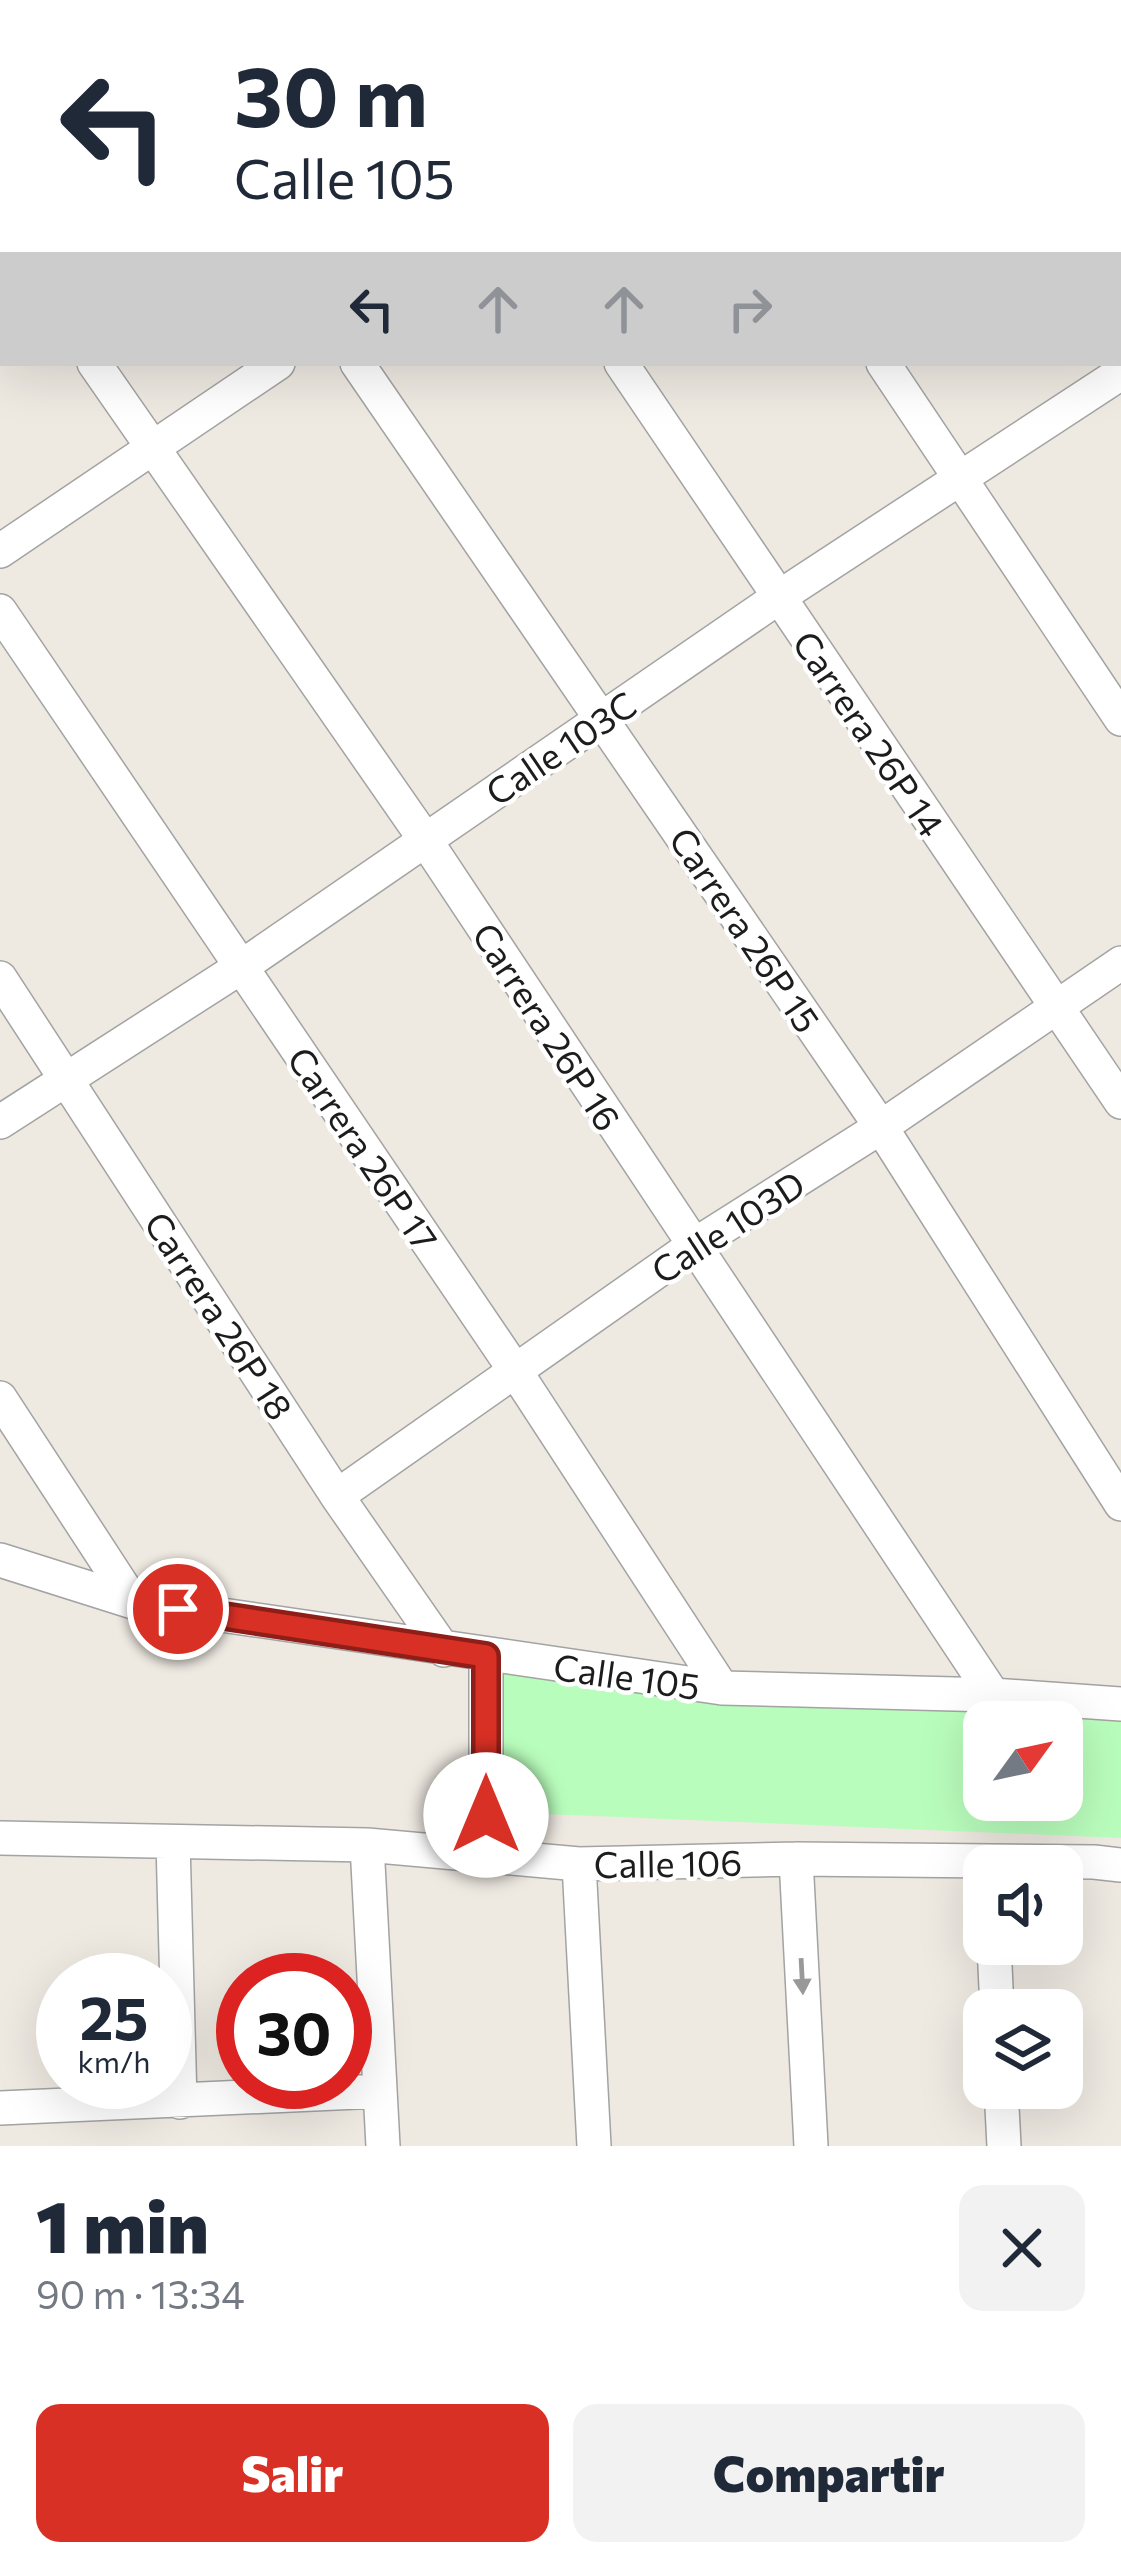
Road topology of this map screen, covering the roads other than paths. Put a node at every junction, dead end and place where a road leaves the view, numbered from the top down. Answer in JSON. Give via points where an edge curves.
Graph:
{"nodes":[{"id":1,"x":96,"y":366,"type":"edge"},
{"id":2,"x":274,"y":366,"type":"edge"},
{"id":3,"x":359,"y":366,"type":"edge"},
{"id":4,"x":623,"y":366,"type":"edge"},
{"id":5,"x":885,"y":366,"type":"edge"},
{"id":6,"x":1121,"y":373,"type":"edge"},
{"id":7,"x":153,"y":449,"type":"junction"},
{"id":8,"x":962,"y":476,"type":"junction"},
{"id":9,"x":0,"y":551,"type":"edge"},
{"id":10,"x":778,"y":597,"type":"junction"},
{"id":11,"x":0,"y":611,"type":"edge"},
{"id":12,"x":602,"y":718,"type":"junction"},
{"id":13,"x":1121,"y":719,"type":"edge"},
{"id":14,"x":424,"y":838,"type":"junction"},
{"id":15,"x":1121,"y":963,"type":"edge"},
{"id":16,"x":241,"y":967,"type":"junction"},
{"id":17,"x":0,"y":978,"type":"edge"},
{"id":18,"x":1054,"y":1006,"type":"junction"},
{"id":19,"x":68,"y":1079,"type":"junction"},
{"id":20,"x":1121,"y":1102,"type":"edge"},
{"id":21,"x":0,"y":1122,"type":"edge"},
{"id":22,"x":881,"y":1127,"type":"junction"},
{"id":23,"x":693,"y":1246,"type":"junction"},
{"id":24,"x":514,"y":1369,"type":"junction"},
{"id":25,"x":0,"y":1398,"type":"edge"},
{"id":26,"x":337,"y":1496,"type":"junction"},
{"id":27,"x":1121,"y":1504,"type":"edge"},
{"id":28,"x":0,"y":1559,"type":"edge"},
{"id":29,"x":134,"y":1602,"type":"junction"},
{"id":30,"x":444,"y":1650,"type":"junction"},
{"id":31,"x":486,"y":1656,"type":"junction"},
{"id":32,"x":722,"y":1688,"type":"junction"},
{"id":33,"x":993,"y":1695,"type":"junction"},
{"id":34,"x":1121,"y":1704,"type":"edge"},
{"id":35,"x":0,"y":1838,"type":"edge"},
{"id":36,"x":173,"y":1841,"type":"junction"},
{"id":37,"x":368,"y":1845,"type":"junction"},
{"id":38,"x":486,"y":1855,"type":"junction"},
{"id":39,"x":796,"y":1859,"type":"junction"},
{"id":40,"x":963,"y":1862,"type":"edge"},
{"id":41,"x":579,"y":1864,"type":"junction"},
{"id":42,"x":1083,"y":1864,"type":"edge"},
{"id":43,"x":1121,"y":1865,"type":"edge"},
{"id":44,"x":176,"y":1953,"type":"edge"},
{"id":45,"x":380,"y":2091,"type":"junction"},
{"id":46,"x":192,"y":2101,"type":"edge"},
{"id":47,"x":36,"y":2107,"type":"edge"},
{"id":48,"x":0,"y":2108,"type":"edge"},
{"id":49,"x":1002,"y":2109,"type":"edge"},
{"id":50,"x":383,"y":2146,"type":"edge"},
{"id":51,"x":594,"y":2146,"type":"edge"},
{"id":52,"x":811,"y":2146,"type":"edge"},
{"id":53,"x":1004,"y":2146,"type":"edge"}],
"edges":[{"from":1,"to":7,"type":"street","name":"Carrera 26P 16"},
{"from":2,"to":7,"type":"street"},
{"from":3,"to":12,"type":"street","name":"Carrera 26P 15"},
{"from":4,"to":10,"type":"street","name":"Carrera 26P 14"},
{"from":5,"to":8,"type":"street"},
{"from":6,"to":8,"type":"street","name":"Calle 103C"},
{"from":7,"to":9,"type":"street"},
{"from":7,"to":14,"type":"street","name":"Carrera 26P 16"},
{"from":8,"to":10,"type":"street","name":"Calle 103C"},
{"from":8,"to":13,"type":"street"},
{"from":10,"to":12,"type":"street","name":"Calle 103C"},
{"from":10,"to":18,"type":"street","name":"Carrera 26P 14"},
{"from":11,"to":16,"type":"street","name":"Carrera 26P 17"},
{"from":12,"to":14,"type":"street","name":"Calle 103C"},
{"from":12,"to":22,"type":"street","name":"Carrera 26P 15"},
{"from":14,"to":16,"type":"street","name":"Calle 103C"},
{"from":14,"to":23,"type":"street","name":"Carrera 26P 16"},
{"from":15,"to":18,"type":"street","name":"Calle 103D"},
{"from":16,"to":19,"type":"street","name":"Calle 103C"},
{"from":16,"to":24,"type":"street","name":"Carrera 26P 17"},
{"from":17,"to":19,"type":"street","name":"Carrera 26P 18"},
{"from":18,"to":20,"type":"street","name":"Carrera 26P 14"},
{"from":18,"to":22,"type":"street","name":"Calle 103D"},
{"from":19,"to":21,"type":"street","name":"Calle 103C"},
{"from":19,"to":26,"type":"street","name":"Carrera 26P 18"},
{"from":22,"to":23,"type":"street","name":"Calle 103D"},
{"from":22,"to":27,"type":"street","name":"Carrera 26P 15"},
{"from":23,"to":24,"type":"street","name":"Calle 103D"},
{"from":23,"to":33,"type":"street","name":"Carrera 26P 16"},
{"from":24,"to":26,"type":"street","name":"Calle 103D"},
{"from":24,"to":32,"type":"street","name":"Carrera 26P 17"},
{"from":25,"to":29,"type":"street"},
{"from":26,"to":30,"type":"street","name":"Carrera 26P 18"},
{"from":28,"to":29,"type":"street","name":"Calle 105"},
{"from":29,"to":30,"type":"street","name":"Calle 105"},
{"from":30,"to":31,"type":"street","name":"Calle 105"},
{"from":31,"to":32,"type":"street","name":"Calle 105"},
{"from":31,"to":38,"type":"street"},
{"from":32,"to":33,"type":"street","name":"Calle 105"},
{"from":33,"to":34,"type":"street","name":"Calle 105"},
{"from":35,"to":36,"type":"street","name":"Calle 106"},
{"from":36,"to":37,"type":"street","name":"Calle 106"},
{"from":36,"to":44,"type":"street"},
{"from":37,"to":38,"type":"street","name":"Calle 106"},
{"from":37,"to":45,"type":"street"},
{"from":38,"to":41,"type":"street","name":"Calle 106"},
{"from":39,"to":40,"type":"street","name":"Calle 106"},
{"from":39,"to":41,"type":"street","name":"Calle 106"},
{"from":39,"to":52,"type":"street","one_way":true},
{"from":41,"to":51,"type":"street"},
{"from":42,"to":43,"type":"street","name":"Calle 106"},
{"from":45,"to":46,"type":"street"},
{"from":45,"to":50,"type":"street"},
{"from":47,"to":48,"type":"street"},
{"from":49,"to":53,"type":"street"}]}
